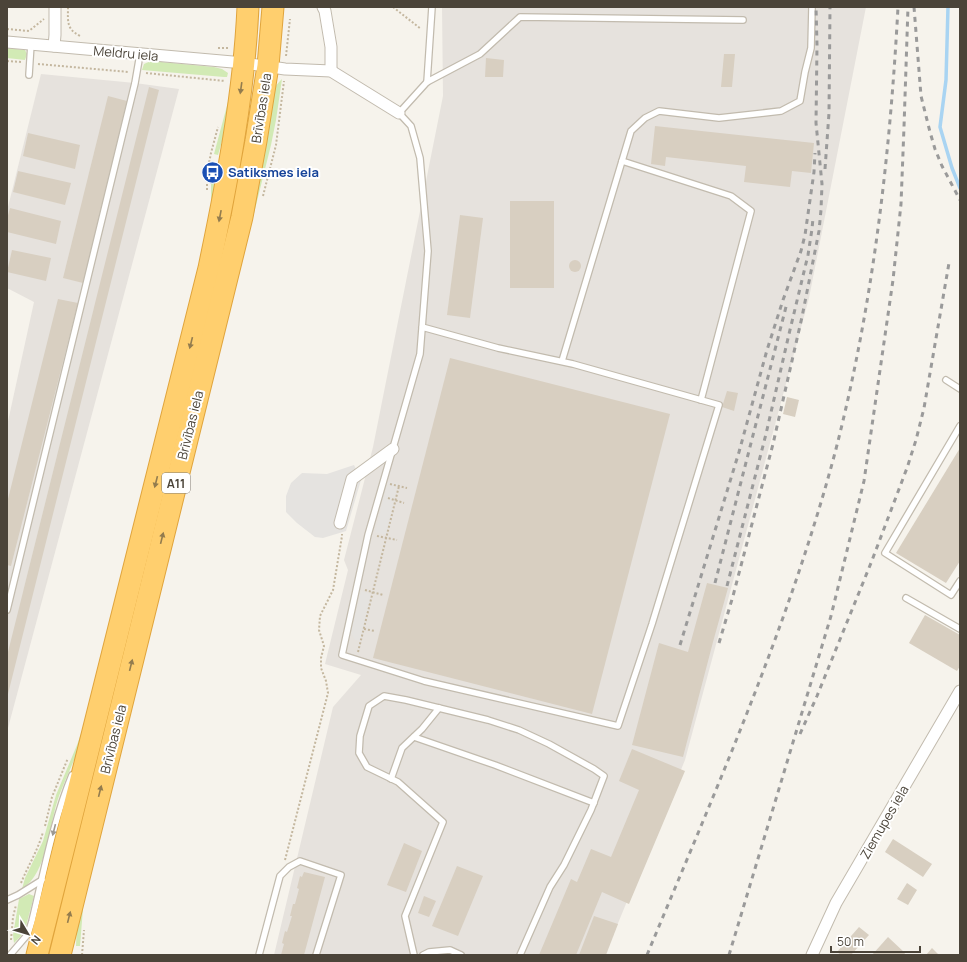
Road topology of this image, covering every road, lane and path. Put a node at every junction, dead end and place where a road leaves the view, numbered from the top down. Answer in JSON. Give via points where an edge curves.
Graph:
{"nodes":[{"id":1,"x":68,"y":7,"type":"edge"},
{"id":2,"x":248,"y":7,"type":"edge"},
{"id":3,"x":323,"y":7,"type":"edge"},
{"id":4,"x":393,"y":7,"type":"edge"},
{"id":5,"x":432,"y":7,"type":"edge"},
{"id":6,"x":812,"y":7,"type":"edge"},
{"id":7,"x":281,"y":10,"type":"edge"},
{"id":8,"x":55,"y":12,"type":"edge"},
{"id":9,"x":743,"y":20,"type":"dead end"},
{"id":10,"x":7,"y":29,"type":"edge"},
{"id":11,"x":430,"y":36,"type":"junction"},
{"id":12,"x":83,"y":38,"type":"dead end"},
{"id":13,"x":7,"y":42,"type":"edge"},
{"id":14,"x":31,"y":44,"type":"junction"},
{"id":15,"x":54,"y":46,"type":"junction"},
{"id":16,"x":214,"y":48,"type":"dead end"},
{"id":17,"x":140,"y":54,"type":"junction"},
{"id":18,"x":238,"y":55,"type":"junction"},
{"id":19,"x":7,"y":61,"type":"edge"},
{"id":20,"x":30,"y":63,"type":"junction"},
{"id":21,"x":277,"y":63,"type":"junction"},
{"id":22,"x":331,"y":71,"type":"junction"},
{"id":23,"x":136,"y":72,"type":"junction"},
{"id":24,"x":29,"y":75,"type":"dead end"},
{"id":25,"x":230,"y":81,"type":"dead end"},
{"id":26,"x":428,"y":82,"type":"junction"},
{"id":27,"x":399,"y":113,"type":"junction"},
{"id":28,"x":622,"y":161,"type":"junction"},
{"id":29,"x":422,"y":327,"type":"junction"},
{"id":30,"x":562,"y":362,"type":"junction"},
{"id":31,"x":946,"y":380,"type":"dead end"},
{"id":32,"x":960,"y":389,"type":"edge"},
{"id":33,"x":701,"y":400,"type":"junction"},
{"id":34,"x":960,"y":426,"type":"edge"},
{"id":35,"x":393,"y":449,"type":"junction"},
{"id":36,"x":384,"y":482,"type":"junction"},
{"id":37,"x":399,"y":486,"type":"junction"},
{"id":38,"x":406,"y":488,"type":"dead end"},
{"id":39,"x":380,"y":496,"type":"junction"},
{"id":40,"x":396,"y":500,"type":"junction"},
{"id":41,"x":404,"y":503,"type":"dead end"},
{"id":42,"x":340,"y":523,"type":"joint"},
{"id":43,"x":368,"y":535,"type":"junction"},
{"id":44,"x":386,"y":538,"type":"junction"},
{"id":45,"x":397,"y":540,"type":"dead end"},
{"id":46,"x":960,"y":581,"type":"edge"},
{"id":47,"x":356,"y":588,"type":"junction"},
{"id":48,"x":373,"y":592,"type":"junction"},
{"id":49,"x":383,"y":595,"type":"dead end"},
{"id":50,"x":906,"y":598,"type":"dead end"},
{"id":51,"x":7,"y":610,"type":"edge"},
{"id":52,"x":364,"y":629,"type":"junction"},
{"id":53,"x":960,"y":629,"type":"edge"},
{"id":54,"x":375,"y":631,"type":"dead end"},
{"id":55,"x":356,"y":660,"type":"junction"},
{"id":56,"x":960,"y":691,"type":"edge"},
{"id":57,"x":439,"y":708,"type":"junction"},
{"id":58,"x":414,"y":737,"type":"junction"},
{"id":59,"x":75,"y":768,"type":"dead end"},
{"id":60,"x":391,"y":779,"type":"junction"},
{"id":61,"x":594,"y":802,"type":"junction"},
{"id":62,"x":280,"y":876,"type":"junction"},
{"id":63,"x":42,"y":880,"type":"junction"},
{"id":64,"x":7,"y":900,"type":"edge"},
{"id":65,"x":10,"y":955,"type":"edge"},
{"id":66,"x":37,"y":955,"type":"edge"},
{"id":67,"x":60,"y":955,"type":"edge"},
{"id":68,"x":259,"y":955,"type":"edge"},
{"id":69,"x":316,"y":955,"type":"edge"},
{"id":70,"x":414,"y":955,"type":"edge"},
{"id":71,"x":423,"y":955,"type":"edge"},
{"id":72,"x":462,"y":955,"type":"edge"},
{"id":73,"x":520,"y":955,"type":"edge"},
{"id":74,"x":812,"y":955,"type":"edge"}],
"edges":[{"from":1,"to":12,"type":"path","via":[[68,25]]},
{"from":2,"to":18,"type":"highway","name":"Brīvības iela","number":"A11"},
{"from":3,"to":22,"type":"street","via":[[331,47]]},
{"from":4,"to":11,"type":"path"},
{"from":5,"to":11,"type":"lane"},
{"from":6,"to":28,"type":"lane","via":[[810,48],[800,101],[781,111],[719,118],[659,111],[645,118],[631,131]]},
{"from":7,"to":21,"type":"highway","name":"Brīvības iela","number":"A11"},
{"from":7,"to":21,"type":"path"},
{"from":8,"to":10,"type":"path","via":[[29,30]]},
{"from":8,"to":15,"type":"street"},
{"from":9,"to":26,"type":"lane","via":[[520,17],[480,54]]},
{"from":11,"to":26,"type":"lane"},
{"from":13,"to":14,"type":"street","name":"Meldru iela"},
{"from":14,"to":15,"type":"street","name":"Meldru iela"},
{"from":14,"to":20,"type":"lane"},
{"from":15,"to":17,"type":"street","name":"Meldru iela"},
{"from":16,"to":18,"type":"path"},
{"from":17,"to":18,"type":"street","name":"Meldru iela"},
{"from":17,"to":23,"type":"lane"},
{"from":18,"to":21,"type":"street","name":"Meldru iela"},
{"from":18,"to":66,"type":"highway","name":"Brīvības iela","number":"A11","one_way":true,"via":[[228,177],[209,268],[84,756]]},
{"from":19,"to":20,"type":"path"},
{"from":20,"to":23,"type":"path"},
{"from":20,"to":24,"type":"lane"},
{"from":21,"to":22,"type":"street","name":"Meldru iela","via":[[285,69]]},
{"from":67,"to":21,"type":"highway","name":"Brīvības iela","number":"A11","one_way":true,"via":[[242,217],[256,141]]},
{"from":22,"to":27,"type":"street"},
{"from":23,"to":25,"type":"path"},
{"from":23,"to":51,"type":"lane"},
{"from":26,"to":27,"type":"lane"},
{"from":27,"to":29,"type":"lane","via":[[411,126],[420,158],[428,251]]},
{"from":28,"to":30,"type":"lane"},
{"from":28,"to":33,"type":"lane","via":[[731,196],[751,211]]},
{"from":29,"to":30,"type":"lane"},
{"from":29,"to":35,"type":"lane","via":[[420,354]]},
{"from":30,"to":33,"type":"lane"},
{"from":31,"to":32,"type":"lane"},
{"from":33,"to":55,"type":"lane","via":[[719,405],[618,726],[424,681]]},
{"from":34,"to":46,"type":"lane","via":[[885,553],[951,595]]},
{"from":35,"to":36,"type":"lane"},
{"from":35,"to":42,"type":"street","via":[[352,479]]},
{"from":36,"to":37,"type":"path"},
{"from":36,"to":39,"type":"lane"},
{"from":37,"to":38,"type":"path"},
{"from":37,"to":40,"type":"path"},
{"from":39,"to":40,"type":"path"},
{"from":39,"to":43,"type":"lane"},
{"from":40,"to":41,"type":"path"},
{"from":40,"to":44,"type":"path"},
{"from":42,"to":62,"type":"path","via":[[342,536],[333,590],[320,616],[319,630],[324,646],[321,668],[328,693]]},
{"from":43,"to":44,"type":"path"},
{"from":43,"to":47,"type":"lane"},
{"from":44,"to":45,"type":"path"},
{"from":44,"to":48,"type":"path"},
{"from":47,"to":48,"type":"path"},
{"from":47,"to":55,"type":"lane","via":[[342,655]]},
{"from":48,"to":49,"type":"path"},
{"from":48,"to":52,"type":"path"},
{"from":50,"to":53,"type":"lane"},
{"from":52,"to":54,"type":"path"},
{"from":52,"to":55,"type":"path"},
{"from":56,"to":74,"type":"street","name":"Ziemupes iela","via":[[836,903]]},
{"from":57,"to":58,"type":"lane"},
{"from":57,"to":60,"type":"lane","via":[[384,696],[369,706],[360,736],[360,753],[368,767]]},
{"from":57,"to":61,"type":"lane","via":[[519,730],[594,769],[604,776]]},
{"from":58,"to":60,"type":"lane","via":[[402,748]]},
{"from":58,"to":61,"type":"lane"},
{"from":59,"to":63,"type":"lane","one_way":true,"via":[[65,792]]},
{"from":60,"to":70,"type":"lane","via":[[398,782],[443,822],[405,916]]},
{"from":61,"to":73,"type":"lane","via":[[564,865],[550,886]]},
{"from":62,"to":68,"type":"lane"},
{"from":62,"to":69,"type":"lane","via":[[289,866],[300,861],[341,875]]},
{"from":63,"to":64,"type":"lane"},
{"from":63,"to":65,"type":"lane","via":[[28,934]]},
{"from":71,"to":72,"type":"lane","via":[[450,950]]}]}
